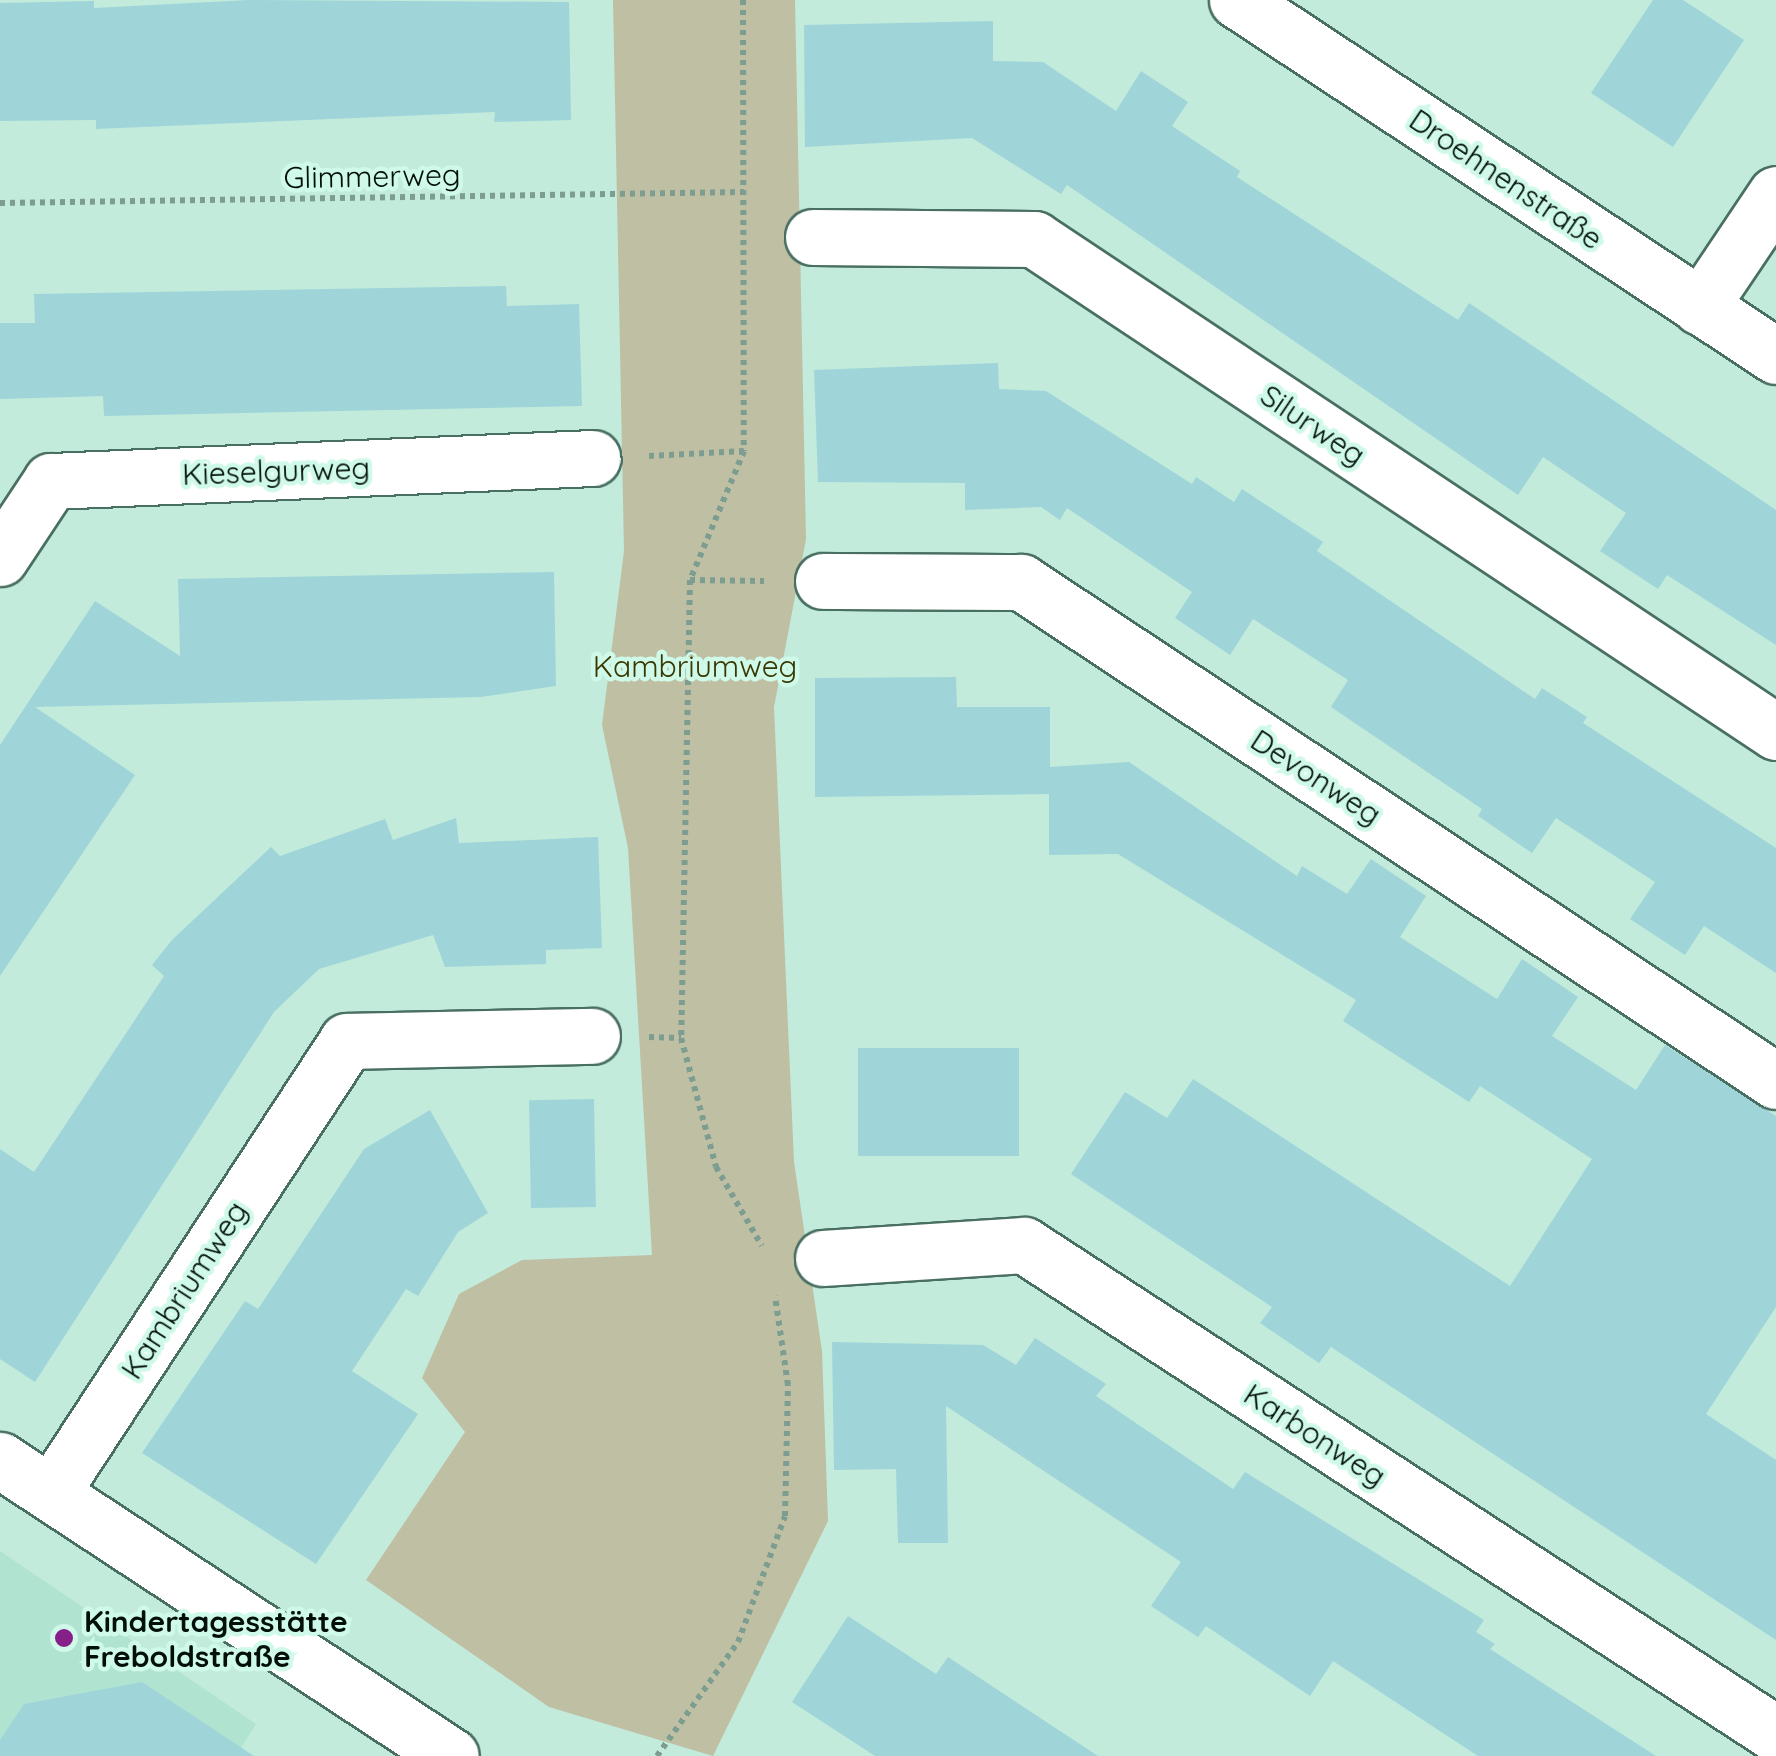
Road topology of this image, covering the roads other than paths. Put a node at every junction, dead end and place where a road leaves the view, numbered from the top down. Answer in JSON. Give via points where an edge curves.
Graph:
{"nodes":[{"id":1,"x":1237,"y":0,"type":"edge"},
{"id":2,"x":1776,"y":194,"type":"edge"},
{"id":3,"x":813,"y":236,"type":"dead end"},
{"id":4,"x":1700,"y":307,"type":"junction"},
{"id":5,"x":1776,"y":356,"type":"edge"},
{"id":6,"x":593,"y":458,"type":"road end"},
{"id":7,"x":0,"y":558,"type":"edge"},
{"id":8,"x":823,"y":581,"type":"road end"},
{"id":9,"x":1776,"y":732,"type":"edge"},
{"id":10,"x":592,"y":1036,"type":"dead end"},
{"id":11,"x":1776,"y":1081,"type":"edge"},
{"id":12,"x":796,"y":1258,"type":"road end"},
{"id":13,"x":0,"y":1460,"type":"edge"},
{"id":14,"x":51,"y":1493,"type":"junction"},
{"id":15,"x":1776,"y":1734,"type":"edge"},
{"id":16,"x":451,"y":1756,"type":"edge"}],
"edges":[{"from":1,"to":4,"type":"street","name":"Droehnenstraße"},
{"from":2,"to":4,"type":"street"},
{"from":3,"to":9,"type":"street","name":"Silurweg","via":[[1034,239]]},
{"from":4,"to":5,"type":"street","name":"Droehnenstraße"},
{"from":6,"to":7,"type":"street","name":"Kieselgurweg","via":[[51,480]]},
{"from":8,"to":11,"type":"street","name":"Devonweg","via":[[1021,582]]},
{"from":10,"to":14,"type":"street","name":"Kambriumweg","via":[[348,1040]]},
{"from":12,"to":15,"type":"street","name":"Karbonweg","via":[[1024,1245]]},
{"from":13,"to":14,"type":"street"},
{"from":14,"to":16,"type":"street"}]}
